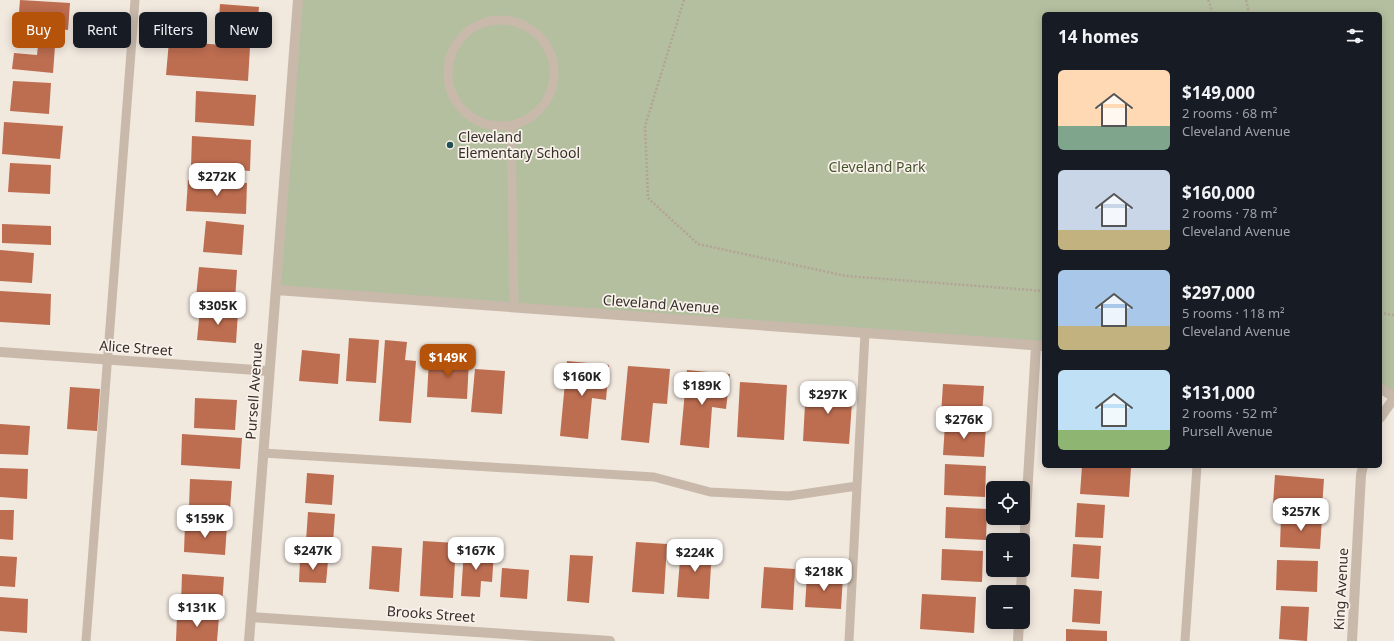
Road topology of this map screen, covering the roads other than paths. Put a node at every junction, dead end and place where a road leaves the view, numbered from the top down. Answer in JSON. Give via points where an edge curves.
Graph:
{"nodes":[{"id":1,"x":135,"y":0,"type":"edge"},
{"id":2,"x":298,"y":0,"type":"edge"},
{"id":3,"x":511,"y":125,"type":"junction"},
{"id":4,"x":276,"y":290,"type":"junction"},
{"id":5,"x":514,"y":307,"type":"junction"},
{"id":6,"x":865,"y":333,"type":"junction"},
{"id":7,"x":1040,"y":346,"type":"edge"},
{"id":8,"x":0,"y":352,"type":"edge"},
{"id":9,"x":107,"y":360,"type":"junction"},
{"id":10,"x":269,"y":372,"type":"junction"},
{"id":11,"x":1382,"y":389,"type":"edge"},
{"id":12,"x":1394,"y":397,"type":"edge"},
{"id":13,"x":1382,"y":415,"type":"edge"},
{"id":14,"x":263,"y":454,"type":"junction"},
{"id":15,"x":1197,"y":468,"type":"edge"},
{"id":16,"x":1363,"y":468,"type":"edge"},
{"id":17,"x":857,"y":486,"type":"junction"},
{"id":18,"x":1025,"y":533,"type":"edge"},
{"id":19,"x":251,"y":617,"type":"junction"},
{"id":20,"x":1019,"y":629,"type":"edge"},
{"id":21,"x":86,"y":641,"type":"edge"},
{"id":22,"x":249,"y":641,"type":"edge"},
{"id":23,"x":610,"y":641,"type":"edge"},
{"id":24,"x":848,"y":641,"type":"edge"},
{"id":25,"x":1018,"y":641,"type":"edge"},
{"id":26,"x":1185,"y":641,"type":"edge"},
{"id":27,"x":1352,"y":641,"type":"edge"}],
"edges":[{"from":1,"to":9,"type":"lane"},
{"from":2,"to":4,"type":"street","name":"Pursell Avenue"},
{"from":3,"to":3,"type":"lane","via":[[528,119],[541,108],[550,92],[554,75],[552,58],[544,42],[532,30],[516,22],[498,20],[482,24],[467,33],[455,46],[449,62],[448,79],[453,96],[463,110],[477,120],[494,126]]},
{"from":3,"to":5,"type":"lane"},
{"from":4,"to":5,"type":"street","name":"Cleveland Avenue"},
{"from":4,"to":10,"type":"street","name":"Pursell Avenue"},
{"from":5,"to":6,"type":"street","name":"Cleveland Avenue"},
{"from":6,"to":7,"type":"street","name":"Cleveland Avenue"},
{"from":6,"to":17,"type":"lane"},
{"from":7,"to":18,"type":"street"},
{"from":8,"to":9,"type":"street","name":"Alice Street"},
{"from":9,"to":10,"type":"street","name":"Alice Street"},
{"from":9,"to":21,"type":"lane"},
{"from":10,"to":14,"type":"street","name":"Pursell Avenue"},
{"from":11,"to":12,"type":"street"},
{"from":12,"to":13,"type":"street"},
{"from":14,"to":17,"type":"lane","via":[[654,477],[710,492],[790,496]]},
{"from":14,"to":19,"type":"street","name":"Pursell Avenue"},
{"from":15,"to":26,"type":"lane"},
{"from":16,"to":27,"type":"street","name":"King Avenue"},
{"from":17,"to":24,"type":"lane"},
{"from":19,"to":22,"type":"street","name":"Pursell Avenue"},
{"from":19,"to":23,"type":"street","name":"Brooks Street"},
{"from":20,"to":25,"type":"street"}]}
